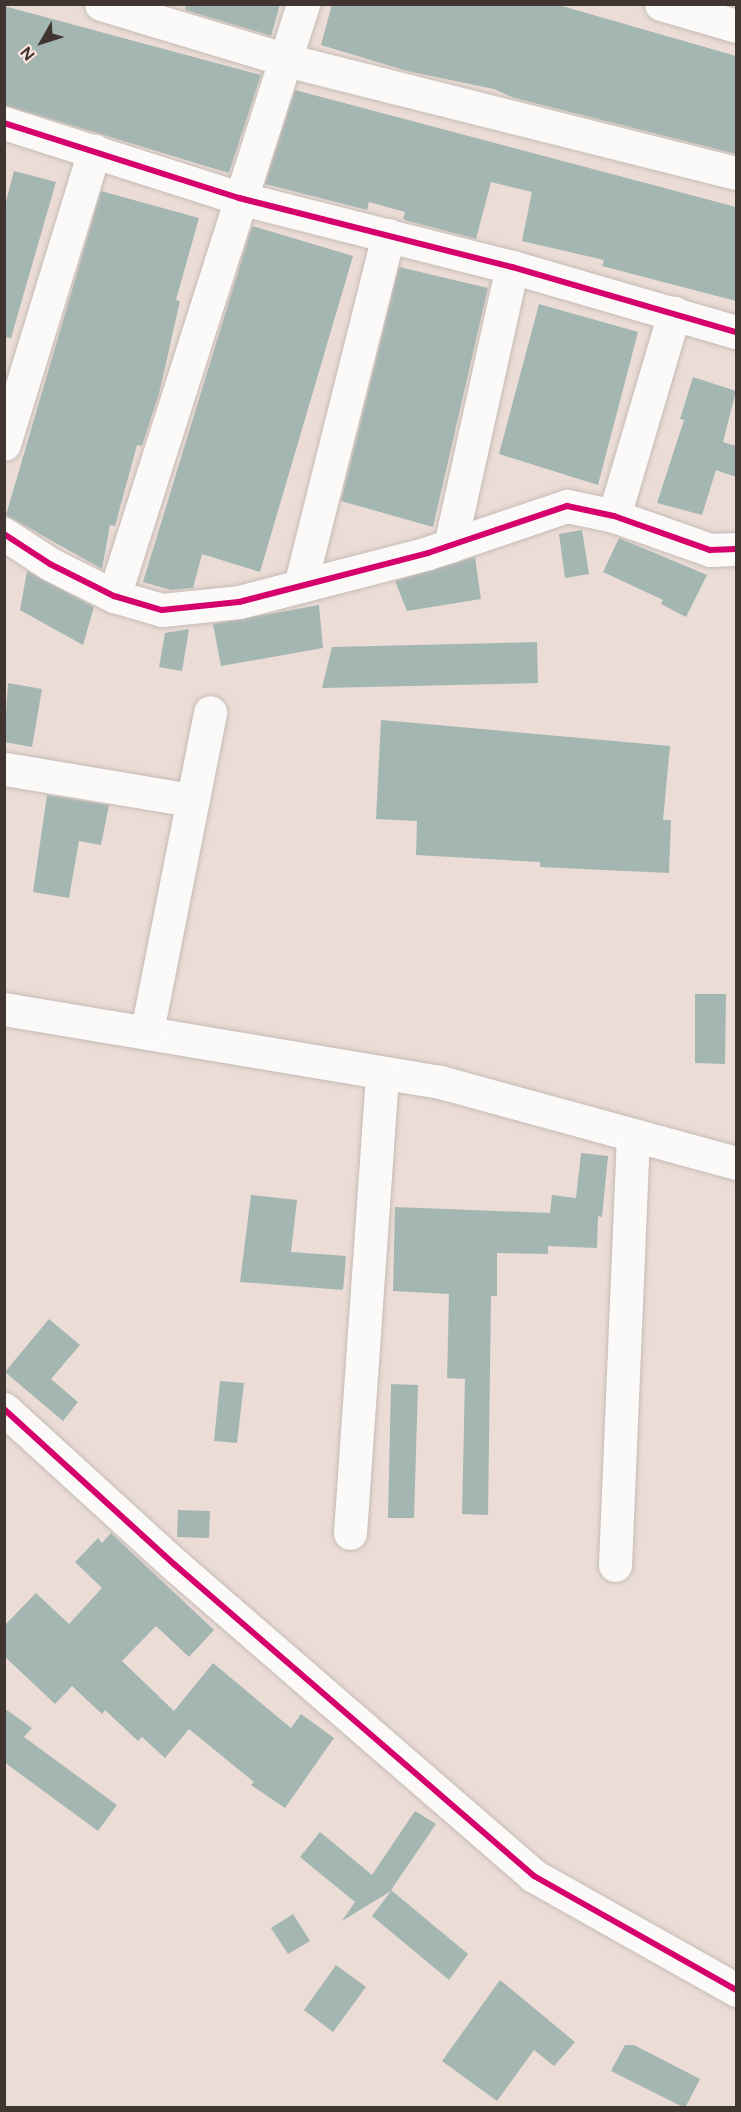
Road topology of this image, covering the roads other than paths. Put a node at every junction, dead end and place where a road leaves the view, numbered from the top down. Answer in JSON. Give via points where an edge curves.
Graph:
{"nodes":[{"id":1,"x":101,"y":4,"type":"edge"},
{"id":2,"x":303,"y":4,"type":"edge"},
{"id":3,"x":661,"y":4,"type":"edge"},
{"id":4,"x":736,"y":26,"type":"edge"},
{"id":5,"x":286,"y":60,"type":"junction"},
{"id":6,"x":4,"y":123,"type":"edge"},
{"id":7,"x":94,"y":151,"type":"junction"},
{"id":8,"x":736,"y":173,"type":"edge"},
{"id":9,"x":239,"y":198,"type":"junction"},
{"id":10,"x":388,"y":235,"type":"junction"},
{"id":11,"x":512,"y":267,"type":"junction"},
{"id":12,"x":674,"y":313,"type":"junction"},
{"id":13,"x":736,"y":332,"type":"edge"},
{"id":14,"x":4,"y":444,"type":"edge"},
{"id":15,"x":614,"y":516,"type":"junction"},
{"id":16,"x":4,"y":534,"type":"edge"},
{"id":17,"x":450,"y":546,"type":"junction"},
{"id":18,"x":736,"y":549,"type":"edge"},
{"id":19,"x":300,"y":586,"type":"junction"},
{"id":20,"x":114,"y":596,"type":"junction"},
{"id":21,"x":210,"y":712,"type":"dead end"},
{"id":22,"x":6,"y":769,"type":"edge"},
{"id":23,"x":192,"y":800,"type":"junction"},
{"id":24,"x":4,"y":1009,"type":"edge"},
{"id":25,"x":147,"y":1031,"type":"junction"},
{"id":26,"x":382,"y":1073,"type":"junction"},
{"id":27,"x":633,"y":1135,"type":"junction"},
{"id":28,"x":736,"y":1163,"type":"edge"},
{"id":29,"x":4,"y":1408,"type":"edge"},
{"id":30,"x":350,"y":1533,"type":"dead end"},
{"id":31,"x":615,"y":1565,"type":"dead end"},
{"id":32,"x":736,"y":1990,"type":"edge"}],
"edges":[{"from":1,"to":5,"type":"street"},
{"from":2,"to":5,"type":"street"},
{"from":3,"to":4,"type":"street"},
{"from":5,"to":8,"type":"street"},
{"from":5,"to":9,"type":"street"},
{"from":6,"to":7,"type":"street"},
{"from":7,"to":9,"type":"street"},
{"from":7,"to":14,"type":"street"},
{"from":9,"to":10,"type":"street"},
{"from":9,"to":20,"type":"street"},
{"from":10,"to":11,"type":"street"},
{"from":10,"to":19,"type":"street"},
{"from":11,"to":12,"type":"street"},
{"from":11,"to":17,"type":"street"},
{"from":12,"to":13,"type":"street"},
{"from":12,"to":15,"type":"street"},
{"from":15,"to":17,"type":"street","via":[[567,506]]},
{"from":15,"to":18,"type":"street","via":[[710,550]]},
{"from":16,"to":20,"type":"street","via":[[50,564]]},
{"from":17,"to":19,"type":"street"},
{"from":19,"to":20,"type":"street","via":[[239,602],[162,610]]},
{"from":21,"to":23,"type":"street"},
{"from":22,"to":23,"type":"street"},
{"from":23,"to":25,"type":"street"},
{"from":24,"to":25,"type":"street"},
{"from":25,"to":26,"type":"street"},
{"from":26,"to":27,"type":"street","via":[[440,1082]]},
{"from":26,"to":30,"type":"street"},
{"from":27,"to":28,"type":"street"},
{"from":27,"to":31,"type":"street"},
{"from":29,"to":32,"type":"street","via":[[175,1565],[534,1876]]}]}
